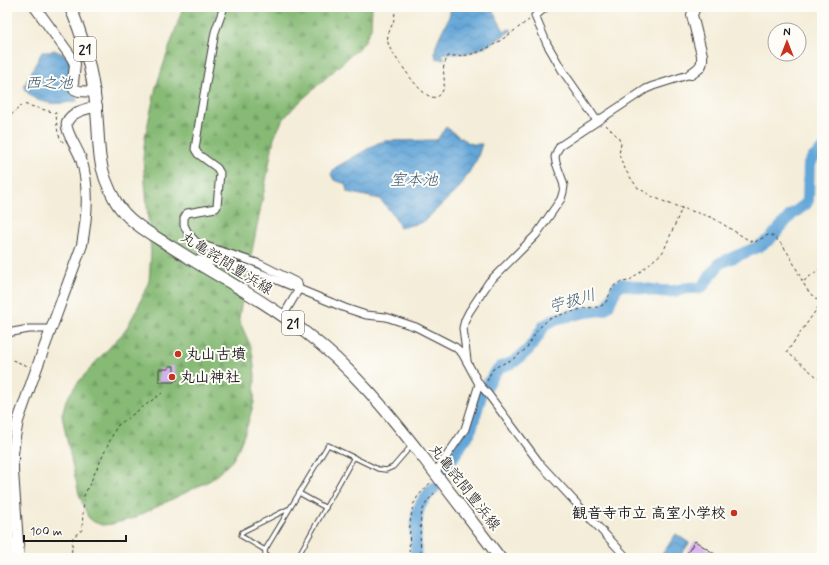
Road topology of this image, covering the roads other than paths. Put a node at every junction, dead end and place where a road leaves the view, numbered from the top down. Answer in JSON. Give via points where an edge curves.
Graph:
{"nodes":[{"id":1,"x":35,"y":7,"type":"edge"},
{"id":2,"x":70,"y":7,"type":"edge"},
{"id":3,"x":224,"y":7,"type":"edge"},
{"id":4,"x":546,"y":7,"type":"edge"},
{"id":5,"x":692,"y":10,"type":"edge"},
{"id":6,"x":691,"y":74,"type":"joint"},
{"id":7,"x":94,"y":92,"type":"junction"},
{"id":8,"x":96,"y":106,"type":"junction"},
{"id":9,"x":599,"y":120,"type":"junction"},
{"id":10,"x":189,"y":258,"type":"junction"},
{"id":11,"x":298,"y":289,"type":"junction"},
{"id":12,"x":283,"y":316,"type":"junction"},
{"id":13,"x":50,"y":329,"type":"junction"},
{"id":14,"x":7,"y":333,"type":"edge"},
{"id":15,"x":468,"y":364,"type":"junction"},
{"id":16,"x":481,"y":386,"type":"junction"},
{"id":17,"x":413,"y":444,"type":"junction"},
{"id":18,"x":354,"y":457,"type":"junction"},
{"id":19,"x":434,"y":476,"type":"junction"},
{"id":20,"x":299,"y":493,"type":"junction"},
{"id":21,"x":326,"y":508,"type":"junction"},
{"id":22,"x":289,"y":509,"type":"junction"},
{"id":23,"x":18,"y":536,"type":"junction"},
{"id":24,"x":265,"y":550,"type":"junction"},
{"id":25,"x":10,"y":558,"type":"edge"},
{"id":26,"x":20,"y":558,"type":"edge"},
{"id":27,"x":270,"y":558,"type":"edge"},
{"id":28,"x":297,"y":558,"type":"edge"},
{"id":29,"x":500,"y":558,"type":"edge"},
{"id":30,"x":627,"y":558,"type":"edge"}],
"edges":[{"from":1,"to":7,"type":"street","via":[[75,64],[74,89]]},
{"from":2,"to":7,"type":"main road","name":"丸亀詫間豊浜線","number":"21","via":[[86,52]]},
{"from":3,"to":11,"type":"street","via":[[215,32],[195,149],[220,173],[217,206],[187,213],[184,225],[188,234],[197,243],[260,264],[298,283]]},
{"from":4,"to":9,"type":"street","via":[[535,16],[547,44],[562,70]]},
{"from":5,"to":6,"type":"street","via":[[703,62],[701,67]]},
{"from":6,"to":9,"type":"street","via":[[646,89]]},
{"from":7,"to":8,"type":"main road","name":"丸亀詫間豊浜線","number":"21"},
{"from":8,"to":10,"type":"main road","name":"丸亀詫間豊浜線","number":"21","via":[[102,170],[117,203],[123,212],[145,230]]},
{"from":8,"to":13,"type":"street","via":[[76,112],[67,122],[68,132],[80,154],[86,176],[87,208],[82,245]]},
{"from":9,"to":15,"type":"street","via":[[560,146],[555,157],[564,186],[561,199],[536,235],[489,282],[469,312],[464,328]]},
{"from":10,"to":11,"type":"street","via":[[250,269]]},
{"from":10,"to":12,"type":"main road","name":"丸亀詫間豊浜線","number":"21"},
{"from":11,"to":12,"type":"street"},
{"from":11,"to":15,"type":"street","via":[[366,315],[386,317],[416,327],[455,348],[462,353]]},
{"from":12,"to":17,"type":"main road","name":"丸亀詫間豊浜線","number":"21","via":[[327,350],[357,378]]},
{"from":13,"to":14,"type":"street"},
{"from":13,"to":23,"type":"street","via":[[18,421],[14,442],[13,471]]},
{"from":15,"to":16,"type":"street"},
{"from":16,"to":19,"type":"street","via":[[464,429]]},
{"from":16,"to":30,"type":"street","via":[[541,466]]},
{"from":17,"to":18,"type":"lane","via":[[393,467],[386,470],[378,469]]},
{"from":17,"to":19,"type":"main road","name":"丸亀詫間豊浜線","number":"21"},
{"from":18,"to":20,"type":"lane","via":[[328,445]]},
{"from":18,"to":21,"type":"lane"},
{"from":19,"to":29,"type":"main road","name":"丸亀詫間豊浜線","number":"21"},
{"from":20,"to":21,"type":"lane"},
{"from":20,"to":22,"type":"lane"},
{"from":21,"to":28,"type":"lane"},
{"from":22,"to":24,"type":"lane"},
{"from":22,"to":24,"type":"lane","via":[[242,532],[241,536]]},
{"from":23,"to":25,"type":"street"},
{"from":23,"to":26,"type":"street"},
{"from":24,"to":27,"type":"lane","via":[[265,554]]}]}
